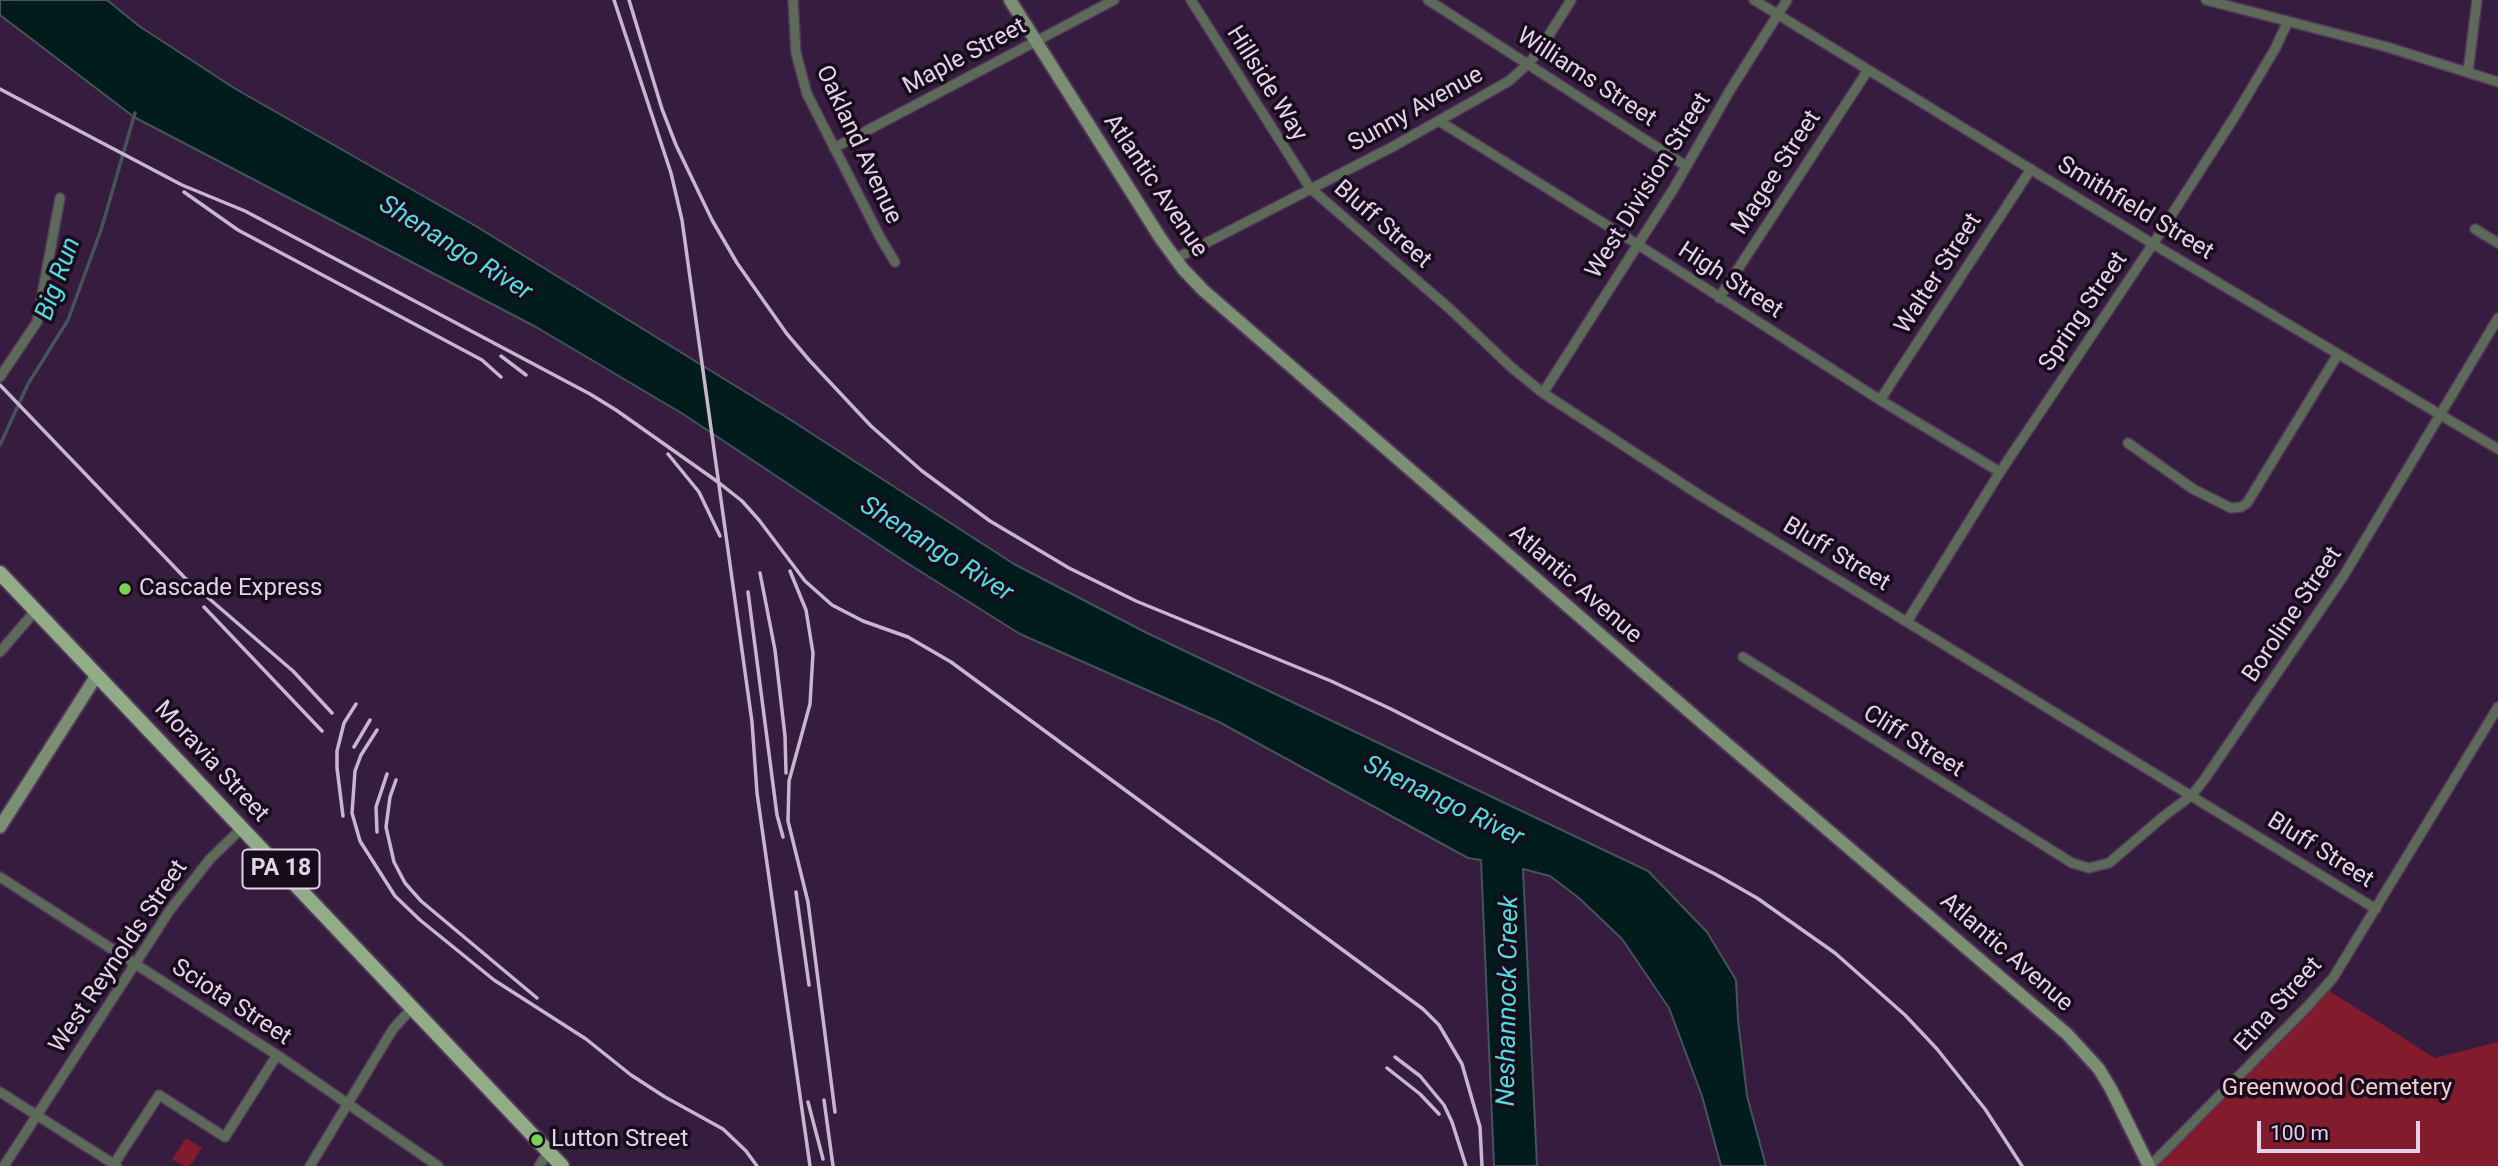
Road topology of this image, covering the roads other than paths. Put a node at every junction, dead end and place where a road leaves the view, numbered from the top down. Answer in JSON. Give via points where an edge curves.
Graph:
{"nodes":[{"id":1,"x":793,"y":0,"type":"edge"},
{"id":2,"x":1010,"y":0,"type":"edge"},
{"id":3,"x":1114,"y":0,"type":"edge"},
{"id":4,"x":1191,"y":0,"type":"edge"},
{"id":5,"x":1428,"y":0,"type":"edge"},
{"id":6,"x":1571,"y":0,"type":"edge"},
{"id":7,"x":1754,"y":0,"type":"edge"},
{"id":8,"x":1787,"y":0,"type":"edge"},
{"id":9,"x":2206,"y":0,"type":"edge"},
{"id":10,"x":2477,"y":0,"type":"edge"},
{"id":11,"x":1778,"y":15,"type":"junction"},
{"id":12,"x":2288,"y":21,"type":"junction"},
{"id":13,"x":1037,"y":41,"type":"junction"},
{"id":14,"x":1529,"y":63,"type":"junction"},
{"id":15,"x":1868,"y":70,"type":"junction"},
{"id":16,"x":2468,"y":72,"type":"junction"},
{"id":17,"x":2498,"y":82,"type":"edge"},
{"id":18,"x":1439,"y":121,"type":"junction"},
{"id":19,"x":834,"y":148,"type":"junction"},
{"id":20,"x":1686,"y":166,"type":"junction"},
{"id":21,"x":2031,"y":169,"type":"junction"},
{"id":22,"x":1310,"y":188,"type":"junction"},
{"id":23,"x":60,"y":198,"type":"dead end"},
{"id":24,"x":2475,"y":229,"type":"dead end"},
{"id":25,"x":2498,"y":243,"type":"edge"},
{"id":26,"x":1637,"y":244,"type":"junction"},
{"id":27,"x":2153,"y":244,"type":"junction"},
{"id":28,"x":1175,"y":259,"type":"junction"},
{"id":29,"x":895,"y":261,"type":"dead end"},
{"id":30,"x":1719,"y":298,"type":"junction"},
{"id":31,"x":2498,"y":318,"type":"edge"},
{"id":32,"x":2338,"y":354,"type":"junction"},
{"id":33,"x":0,"y":377,"type":"edge"},
{"id":34,"x":1543,"y":393,"type":"junction"},
{"id":35,"x":1880,"y":400,"type":"junction"},
{"id":36,"x":2439,"y":414,"type":"junction"},
{"id":37,"x":2128,"y":443,"type":"dead end"},
{"id":38,"x":2498,"y":449,"type":"edge"},
{"id":39,"x":2000,"y":472,"type":"junction"},
{"id":40,"x":0,"y":573,"type":"edge"},
{"id":41,"x":36,"y":610,"type":"junction"},
{"id":42,"x":1908,"y":620,"type":"junction"},
{"id":43,"x":0,"y":653,"type":"edge"},
{"id":44,"x":1743,"y":657,"type":"dead end"},
{"id":45,"x":97,"y":675,"type":"junction"},
{"id":46,"x":2498,"y":707,"type":"edge"},
{"id":47,"x":2192,"y":796,"type":"junction"},
{"id":48,"x":0,"y":827,"type":"edge"},
{"id":49,"x":242,"y":828,"type":"junction"},
{"id":50,"x":2064,"y":858,"type":"joint"},
{"id":51,"x":0,"y":877,"type":"edge"},
{"id":52,"x":2376,"y":909,"type":"junction"},
{"id":53,"x":135,"y":964,"type":"junction"},
{"id":54,"x":412,"y":1008,"type":"junction"},
{"id":55,"x":277,"y":1055,"type":"junction"},
{"id":56,"x":0,"y":1092,"type":"edge"},
{"id":57,"x":349,"y":1102,"type":"junction"},
{"id":58,"x":37,"y":1115,"type":"junction"},
{"id":59,"x":548,"y":1152,"type":"junction"},
{"id":60,"x":116,"y":1165,"type":"edge"},
{"id":61,"x":4,"y":1166,"type":"edge"},
{"id":62,"x":310,"y":1166,"type":"edge"},
{"id":63,"x":438,"y":1166,"type":"edge"},
{"id":64,"x":539,"y":1166,"type":"edge"},
{"id":65,"x":562,"y":1166,"type":"edge"},
{"id":66,"x":2150,"y":1166,"type":"edge"}],
"edges":[{"from":1,"to":19,"type":"street","name":"Oakland Avenue","via":[[800,74]]},
{"from":2,"to":13,"type":"street","name":"Atlantic Avenue"},
{"from":3,"to":13,"type":"street","name":"Maple Street"},
{"from":4,"to":22,"type":"street","name":"Hillside Way"},
{"from":5,"to":14,"type":"street","name":"Williams Street"},
{"from":6,"to":14,"type":"street","name":"Sunny Avenue"},
{"from":7,"to":11,"type":"street","name":"Smithfield Street"},
{"from":8,"to":11,"type":"street","name":"West Division Street"},
{"from":9,"to":12,"type":"street"},
{"from":10,"to":16,"type":"street"},
{"from":11,"to":15,"type":"street","name":"Smithfield Street"},
{"from":11,"to":20,"type":"street","name":"West Division Street"},
{"from":12,"to":16,"type":"street"},
{"from":12,"to":27,"type":"street","name":"Spring Street"},
{"from":13,"to":19,"type":"street","name":"Maple Street"},
{"from":13,"to":28,"type":"street","name":"Atlantic Avenue"},
{"from":14,"to":18,"type":"street","name":"Sunny Avenue","via":[[1508,81]]},
{"from":14,"to":20,"type":"street","name":"Williams Street"},
{"from":15,"to":21,"type":"street","name":"Smithfield Street"},
{"from":15,"to":30,"type":"street","name":"Magee Street"},
{"from":16,"to":17,"type":"street"},
{"from":18,"to":22,"type":"street","name":"Sunny Avenue"},
{"from":18,"to":26,"type":"street","name":"High Street"},
{"from":19,"to":29,"type":"street","name":"Oakland Avenue"},
{"from":20,"to":26,"type":"street","name":"West Division Street"},
{"from":21,"to":27,"type":"street","name":"Smithfield Street"},
{"from":21,"to":35,"type":"street","name":"Walter Street"},
{"from":22,"to":28,"type":"street","name":"Sunny Avenue"},
{"from":22,"to":34,"type":"street","name":"Bluff Street"},
{"from":23,"to":33,"type":"street","via":[[37,323]]},
{"from":24,"to":25,"type":"street"},
{"from":26,"to":30,"type":"street","name":"High Street"},
{"from":26,"to":34,"type":"street","name":"West Division Street"},
{"from":27,"to":32,"type":"street","name":"Smithfield Street"},
{"from":27,"to":39,"type":"street","name":"Spring Street"},
{"from":28,"to":66,"type":"street","name":"Atlantic Avenue","via":[[1265,345],[2067,1034],[2111,1089]]},
{"from":30,"to":35,"type":"street","name":"High Street"},
{"from":31,"to":36,"type":"street","name":"Boroline Street"},
{"from":32,"to":36,"type":"street","name":"Smithfield Street"},
{"from":32,"to":37,"type":"street","via":[[2241,507],[2231,508],[2193,489]]},
{"from":34,"to":42,"type":"street","name":"Bluff Street","via":[[1701,496]]},
{"from":35,"to":39,"type":"street","name":"High Street"},
{"from":36,"to":38,"type":"street","name":"Smithfield Street"},
{"from":36,"to":47,"type":"street","name":"Boroline Street","via":[[2344,575]]},
{"from":39,"to":42,"type":"street","name":"Spring Street"},
{"from":40,"to":41,"type":"main road","name":"Moravia Street","number":"PA 18"},
{"from":41,"to":43,"type":"street"},
{"from":41,"to":45,"type":"main road","name":"Moravia Street","number":"PA 18"},
{"from":42,"to":47,"type":"street","name":"Bluff Street"},
{"from":44,"to":50,"type":"street","name":"Cliff Street"},
{"from":45,"to":48,"type":"street"},
{"from":45,"to":49,"type":"main road","name":"Moravia Street","number":"PA 18"},
{"from":46,"to":52,"type":"street","name":"Etna Street"},
{"from":47,"to":50,"type":"street","name":"Boroline Street","via":[[2109,863],[2089,868]]},
{"from":47,"to":52,"type":"street","name":"Bluff Street"},
{"from":49,"to":53,"type":"street","name":"West Reynolds Street","via":[[183,892]]},
{"from":49,"to":54,"type":"main road","name":"Moravia Street","number":"PA 18"},
{"from":51,"to":53,"type":"street","name":"Sciota Street"},
{"from":52,"to":66,"type":"street","name":"Etna Street","via":[[2325,988]]},
{"from":53,"to":55,"type":"street","name":"Sciota Street"},
{"from":53,"to":58,"type":"street","name":"West Reynolds Street"},
{"from":54,"to":57,"type":"street"},
{"from":54,"to":59,"type":"main road","name":"Moravia Street","number":"PA 18"},
{"from":55,"to":57,"type":"street","name":"Sciota Street"},
{"from":55,"to":60,"type":"street","via":[[225,1137],[159,1095]]},
{"from":56,"to":58,"type":"street"},
{"from":57,"to":62,"type":"street"},
{"from":57,"to":63,"type":"street","name":"Sciota Street"},
{"from":58,"to":60,"type":"street"},
{"from":58,"to":61,"type":"street","name":"West Reynolds Street"},
{"from":59,"to":64,"type":"street"},
{"from":59,"to":65,"type":"main road","name":"Moravia Street","number":"PA 18"}]}
